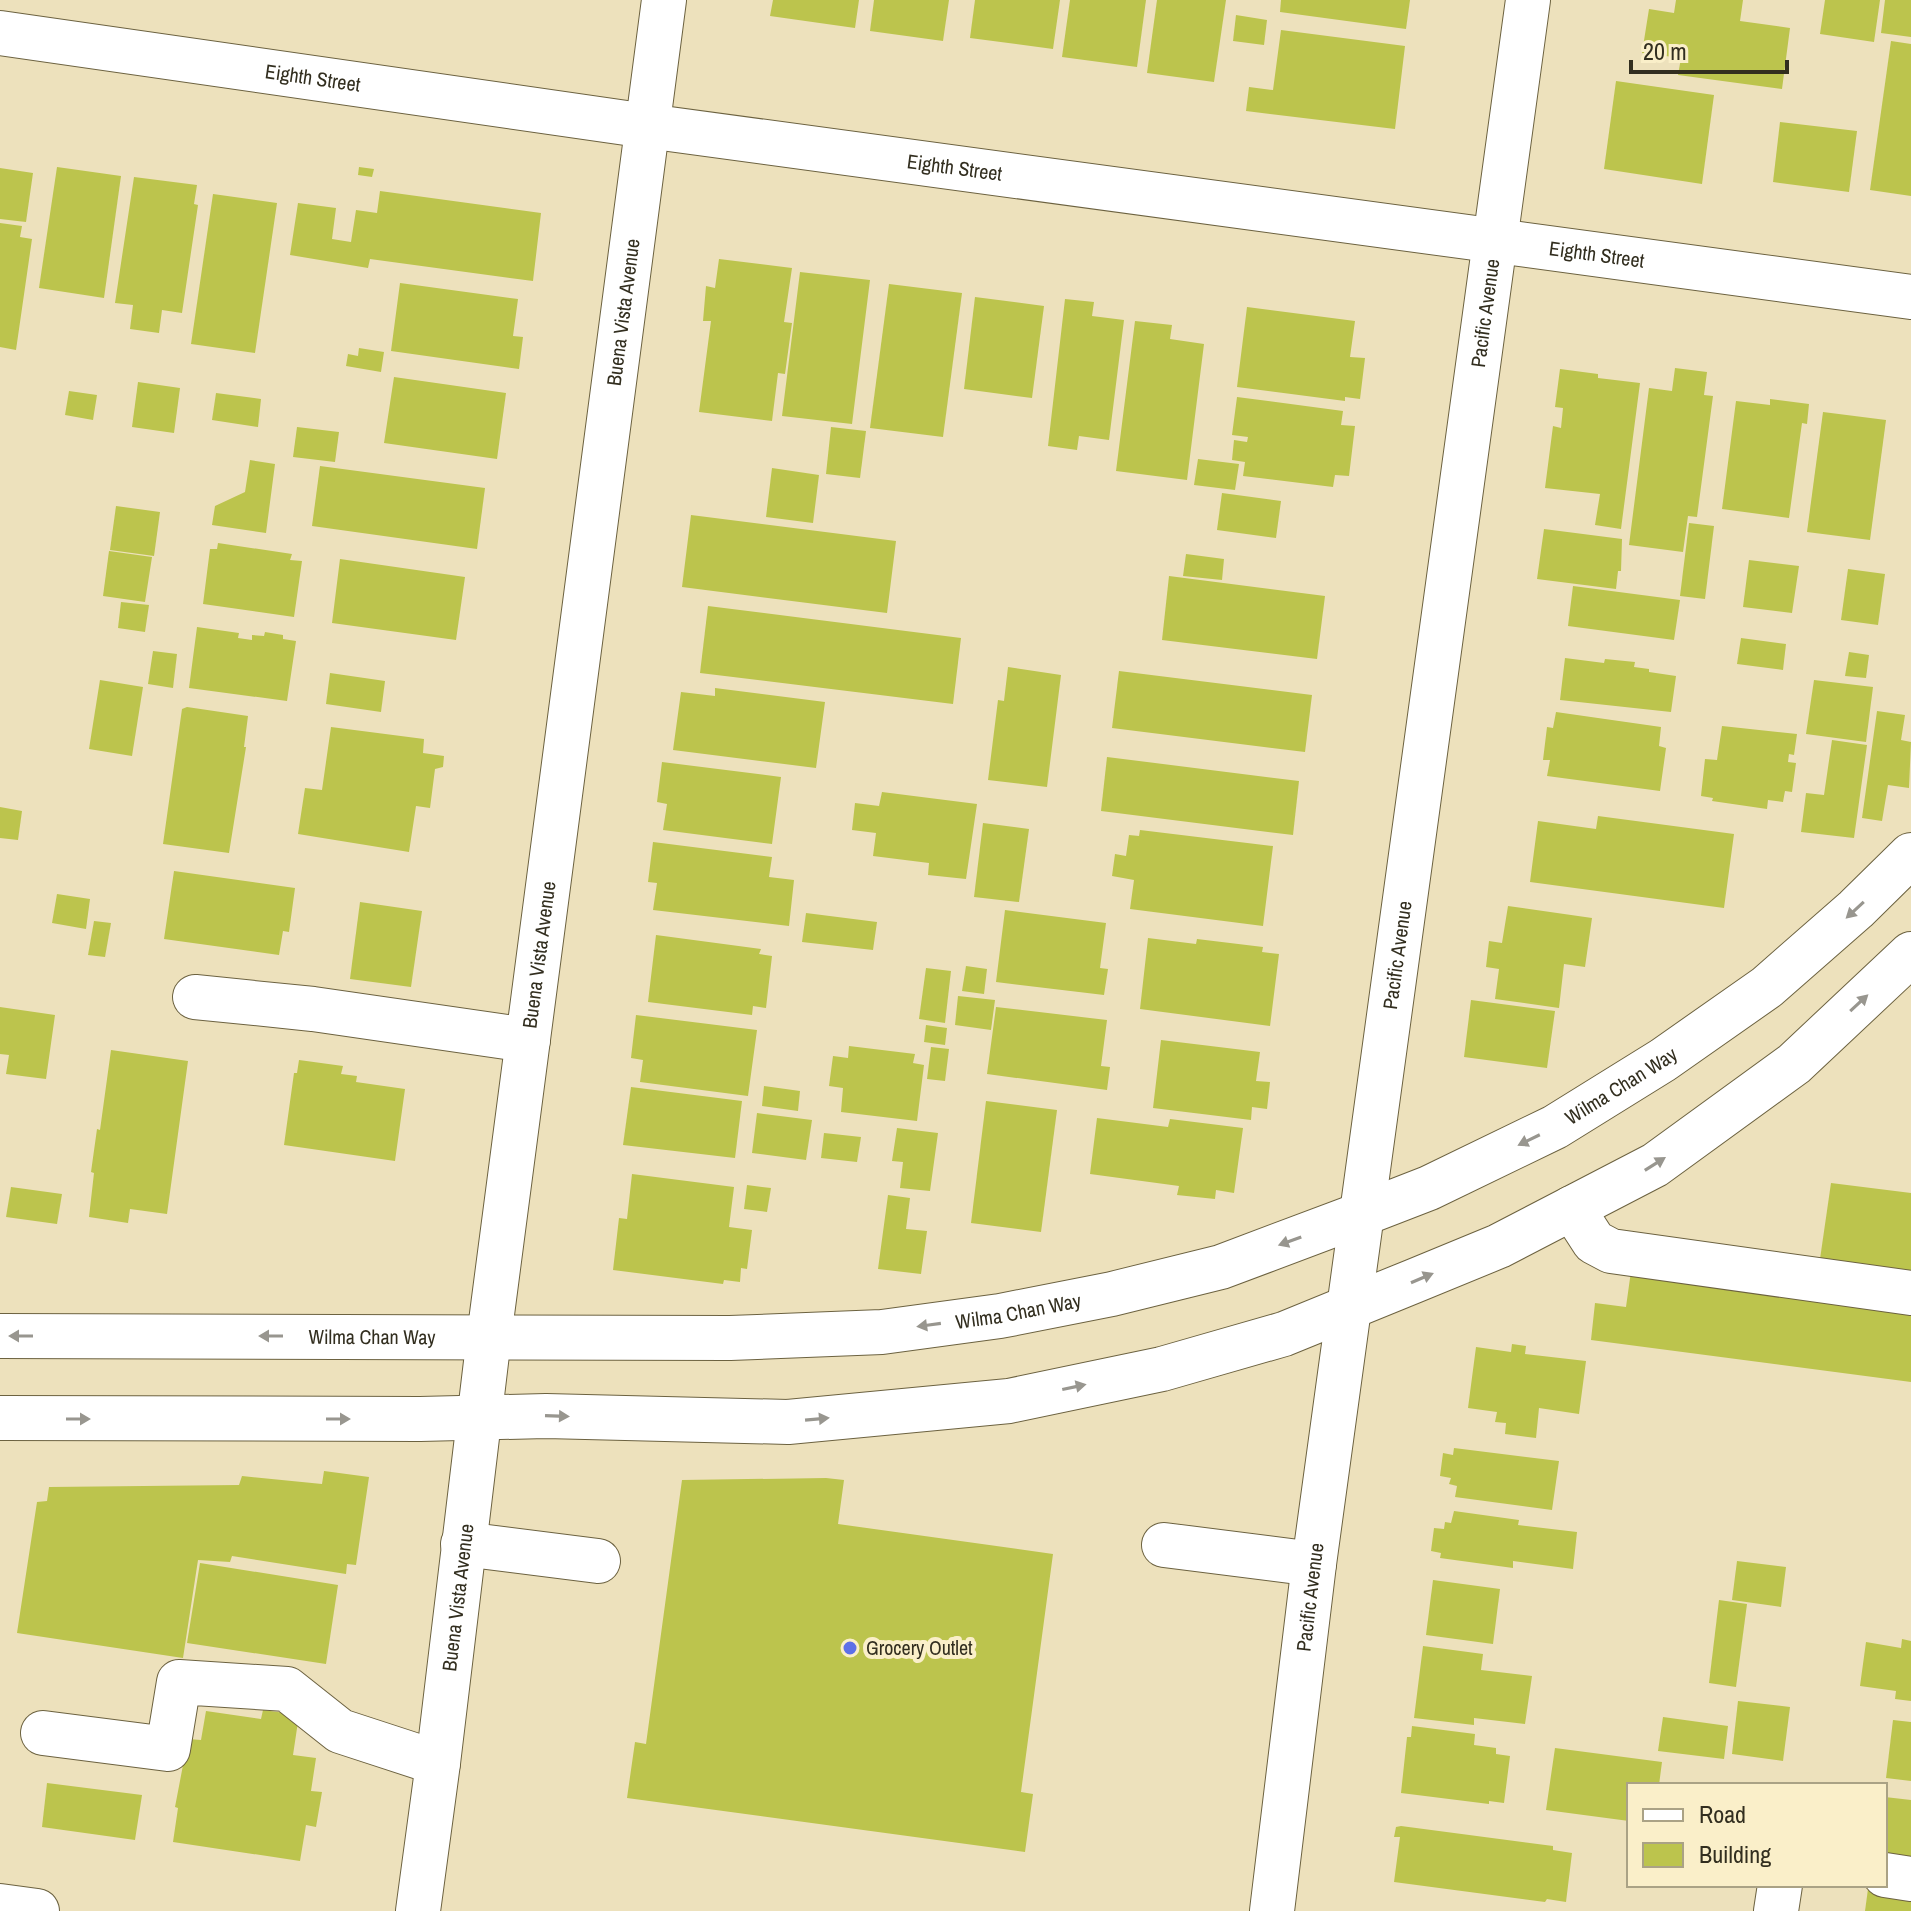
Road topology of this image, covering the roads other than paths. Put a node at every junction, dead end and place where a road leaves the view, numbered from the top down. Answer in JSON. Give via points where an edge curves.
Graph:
{"nodes":[{"id":1,"x":664,"y":0,"type":"edge"},
{"id":2,"x":1528,"y":0,"type":"edge"},
{"id":3,"x":0,"y":33,"type":"edge"},
{"id":4,"x":647,"y":126,"type":"junction"},
{"id":5,"x":1494,"y":242,"type":"junction"},
{"id":6,"x":1911,"y":297,"type":"edge"},
{"id":7,"x":1911,"y":855,"type":"edge"},
{"id":8,"x":1911,"y":954,"type":"edge"},
{"id":9,"x":195,"y":997,"type":"dead end"},
{"id":10,"x":528,"y":1040,"type":"junction"},
{"id":11,"x":1572,"y":1208,"type":"junction"},
{"id":12,"x":1362,"y":1214,"type":"junction"},
{"id":13,"x":1911,"y":1293,"type":"edge"},
{"id":14,"x":1349,"y":1307,"type":"junction"},
{"id":15,"x":0,"y":1336,"type":"edge"},
{"id":16,"x":489,"y":1337,"type":"junction"},
{"id":17,"x":479,"y":1417,"type":"junction"},
{"id":18,"x":0,"y":1418,"type":"edge"},
{"id":19,"x":463,"y":1544,"type":"junction"},
{"id":20,"x":1164,"y":1545,"type":"dead end"},
{"id":21,"x":598,"y":1561,"type":"dead end"},
{"id":22,"x":1314,"y":1564,"type":"junction"},
{"id":23,"x":43,"y":1733,"type":"dead end"},
{"id":24,"x":438,"y":1763,"type":"junction"},
{"id":25,"x":1887,"y":1875,"type":"edge"},
{"id":26,"x":1911,"y":1879,"type":"edge"},
{"id":27,"x":1780,"y":1887,"type":"edge"},
{"id":28,"x":0,"y":1906,"type":"edge"},
{"id":29,"x":37,"y":1911,"type":"edge"},
{"id":30,"x":418,"y":1911,"type":"edge"},
{"id":31,"x":1272,"y":1911,"type":"edge"},
{"id":32,"x":1776,"y":1911,"type":"edge"}],
"edges":[{"from":1,"to":4,"type":"street","name":"Buena Vista Avenue"},
{"from":2,"to":5,"type":"street","name":"Pacific Avenue"},
{"from":3,"to":4,"type":"street","name":"Eighth Street"},
{"from":4,"to":5,"type":"street","name":"Eighth Street"},
{"from":4,"to":10,"type":"street","name":"Buena Vista Avenue"},
{"from":5,"to":6,"type":"street","name":"Eighth Street"},
{"from":5,"to":12,"type":"street","name":"Pacific Avenue"},
{"from":7,"to":12,"type":"street","name":"Wilma Chan Way","one_way":true,"via":[[1767,987],[1663,1060],[1555,1127]]},
{"from":11,"to":8,"type":"street","one_way":true,"via":[[1655,1165],[1794,1064]]},
{"from":9,"to":10,"type":"street"},
{"from":10,"to":16,"type":"street","name":"Buena Vista Avenue"},
{"from":11,"to":13,"type":"street","via":[[1594,1242],[1611,1251]]},
{"from":14,"to":11,"type":"street","one_way":true,"via":[[1499,1246]]},
{"from":12,"to":14,"type":"street","name":"Pacific Avenue"},
{"from":12,"to":16,"type":"street","name":"Wilma Chan Way","one_way":true,"via":[[1221,1267],[1000,1316],[882,1332],[730,1338]]},
{"from":17,"to":14,"type":"street","one_way":true,"via":[[788,1422],[1009,1401],[1162,1369],[1284,1334]]},
{"from":14,"to":22,"type":"street","name":"Pacific Avenue"},
{"from":16,"to":15,"type":"street","name":"Wilma Chan Way","one_way":true},
{"from":16,"to":17,"type":"street","name":"Buena Vista Avenue"},
{"from":18,"to":17,"type":"street","one_way":true},
{"from":17,"to":19,"type":"street","name":"Buena Vista Avenue"},
{"from":19,"to":21,"type":"street"},
{"from":19,"to":24,"type":"street","name":"Buena Vista Avenue"},
{"from":20,"to":22,"type":"street"},
{"from":22,"to":31,"type":"street","name":"Pacific Avenue"},
{"from":23,"to":24,"type":"street","via":[[168,1749],[179,1682],[287,1689],[340,1731]]},
{"from":24,"to":30,"type":"street","name":"Buena Vista Avenue"},
{"from":25,"to":26,"type":"street"},
{"from":27,"to":32,"type":"street"},
{"from":28,"to":29,"type":"street"}]}
